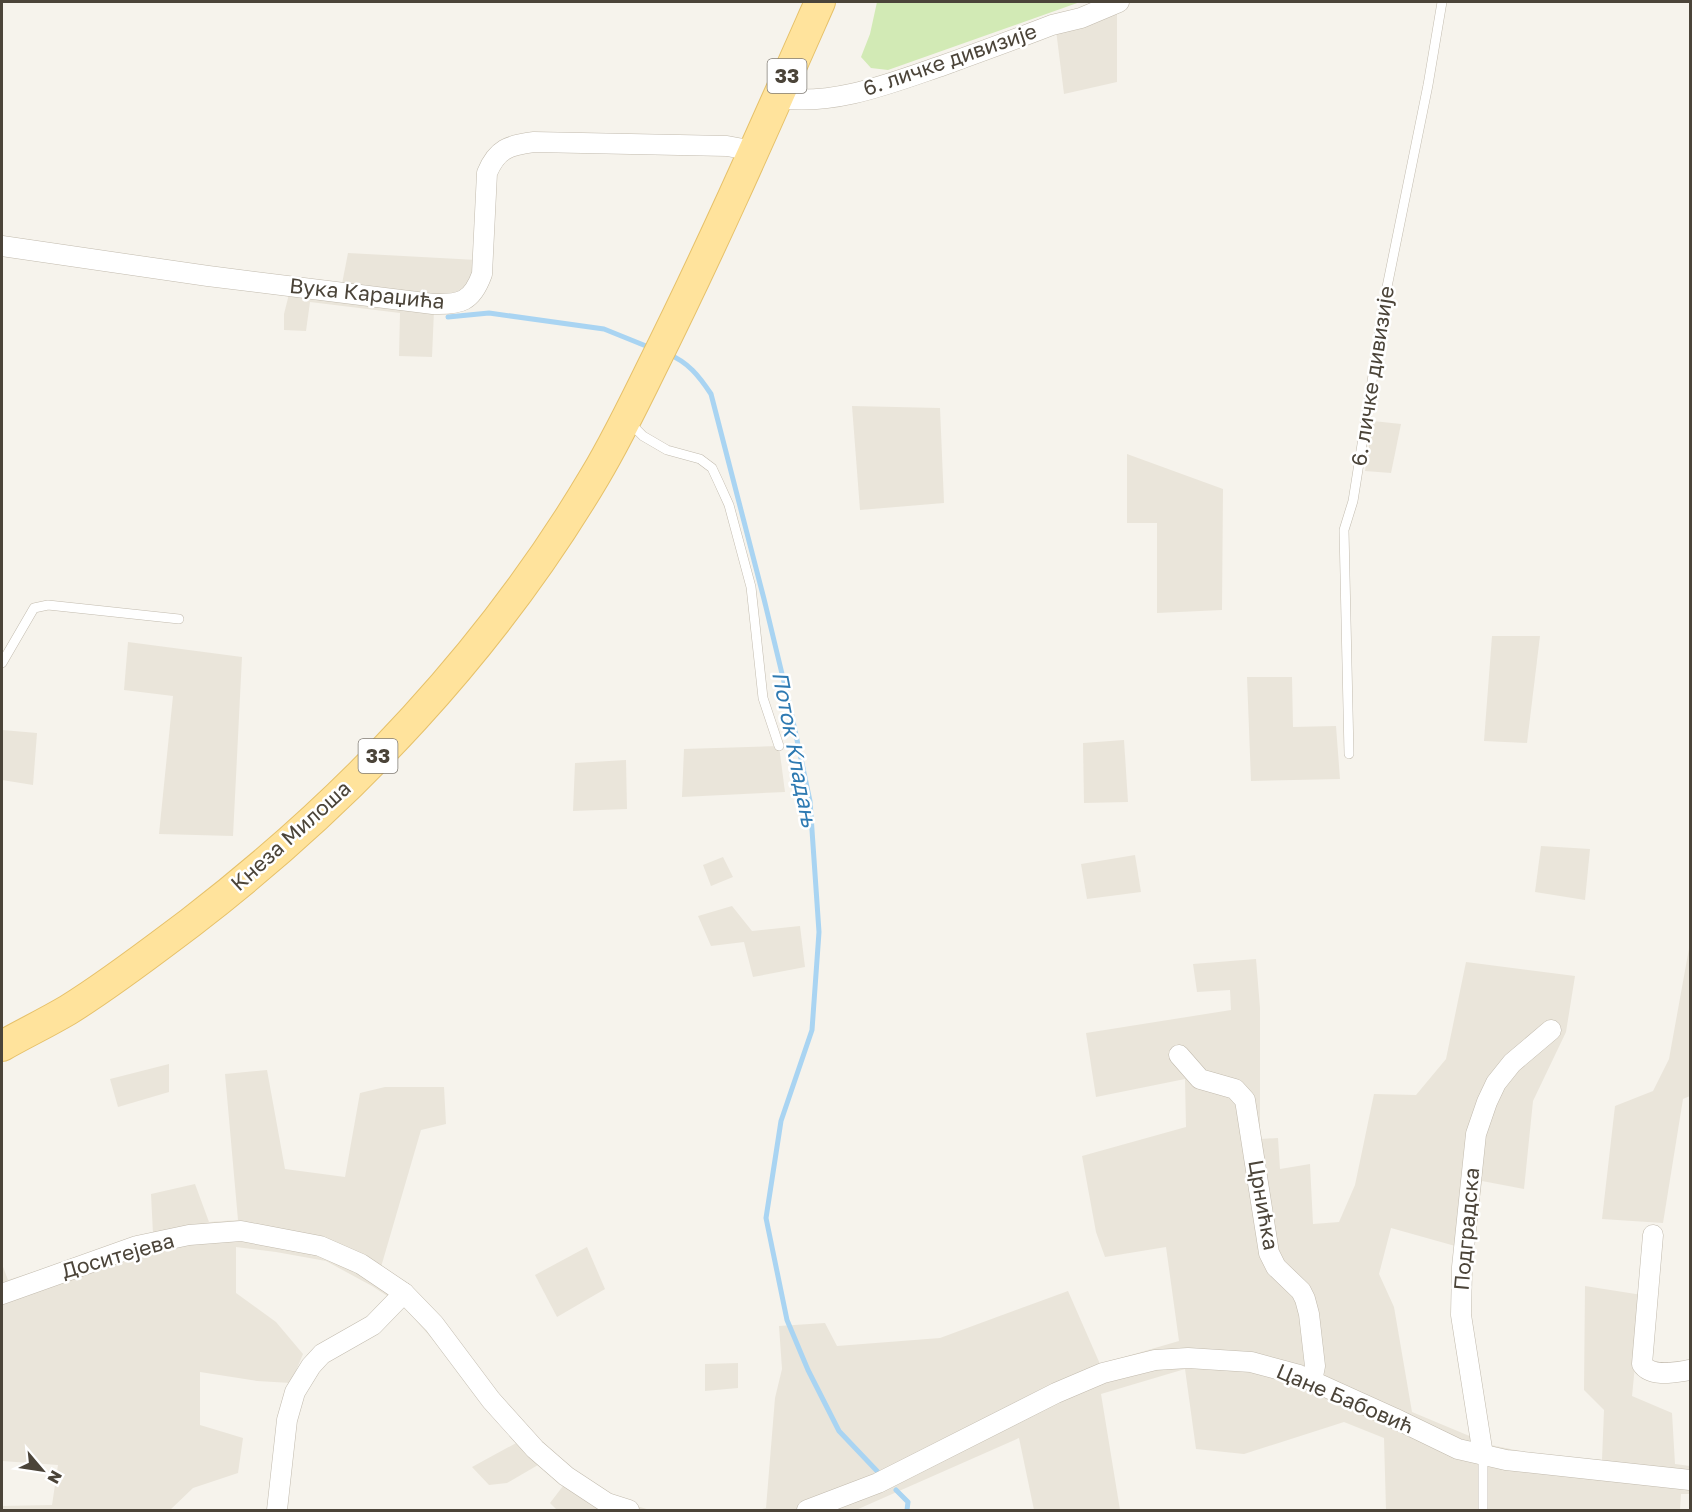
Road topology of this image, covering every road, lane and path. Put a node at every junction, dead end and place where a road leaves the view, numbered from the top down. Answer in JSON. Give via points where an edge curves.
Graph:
{"nodes":[{"id":1,"x":820,"y":2,"type":"edge"},
{"id":2,"x":1119,"y":2,"type":"edge"},
{"id":3,"x":1442,"y":2,"type":"edge"},
{"id":4,"x":778,"y":98,"type":"junction"},
{"id":5,"x":754,"y":151,"type":"junction"},
{"id":6,"x":2,"y":246,"type":"edge"},
{"id":7,"x":627,"y":419,"type":"junction"},
{"id":8,"x":179,"y":619,"type":"dead end"},
{"id":9,"x":2,"y":663,"type":"edge"},
{"id":10,"x":779,"y":746,"type":"dead end"},
{"id":11,"x":1348,"y":754,"type":"dead end"},
{"id":12,"x":1551,"y":1030,"type":"dead end"},
{"id":13,"x":2,"y":1046,"type":"edge"},
{"id":14,"x":1179,"y":1055,"type":"dead end"},
{"id":15,"x":1653,"y":1235,"type":"dead end"},
{"id":16,"x":404,"y":1293,"type":"junction"},
{"id":17,"x":2,"y":1294,"type":"edge"},
{"id":18,"x":1690,"y":1370,"type":"edge"},
{"id":19,"x":1312,"y":1381,"type":"junction"},
{"id":20,"x":1483,"y":1455,"type":"junction"},
{"id":21,"x":1690,"y":1480,"type":"edge"},
{"id":22,"x":277,"y":1510,"type":"edge"},
{"id":23,"x":629,"y":1510,"type":"edge"},
{"id":24,"x":807,"y":1510,"type":"edge"},
{"id":25,"x":1483,"y":1510,"type":"edge"}],
"edges":[{"from":1,"to":4,"type":"main road","number":"33"},
{"from":2,"to":4,"type":"street","name":"6. личке дивизије","via":[[870,90],[836,97]]},
{"from":3,"to":11,"type":"lane","name":"6. личке дивизије","via":[[1387,287],[1353,501],[1344,530]]},
{"from":4,"to":5,"type":"main road","number":"33"},
{"from":5,"to":6,"type":"street","name":"Вука Караџића","via":[[715,146],[512,144],[495,158],[487,173],[482,274],[478,285],[466,298],[453,304],[208,276]]},
{"from":5,"to":7,"type":"main road","name":"Кнеза Милоша","number":"33"},
{"from":7,"to":10,"type":"lane","via":[[643,436],[667,450],[700,459],[712,468],[719,483],[729,505],[751,587],[762,698]]},
{"from":7,"to":13,"type":"main road","name":"Кнеза Милоша","number":"33","via":[[594,478],[514,597],[428,703],[372,763],[292,839],[153,951],[110,983]]},
{"from":8,"to":9,"type":"lane","via":[[48,605],[34,608]]},
{"from":12,"to":20,"type":"street","name":"Подградска","via":[[1512,1063],[1496,1083],[1476,1134],[1461,1314]]},
{"from":14,"to":19,"type":"street","name":"Црнићка","via":[[1200,1078],[1235,1089],[1245,1100],[1269,1253],[1276,1267],[1301,1291],[1309,1314],[1316,1366]]},
{"from":15,"to":18,"type":"street","via":[[1642,1364],[1653,1372]]},
{"from":16,"to":17,"type":"street","name":"Доситејева","via":[[361,1264],[320,1246],[241,1232],[189,1235],[137,1246]]},
{"from":16,"to":22,"type":"street","via":[[373,1325],[322,1354],[301,1379],[287,1420]]},
{"from":16,"to":23,"type":"street","name":"Доситејева","via":[[434,1324],[491,1400],[535,1449],[607,1503]]},
{"from":19,"to":20,"type":"street","name":"Цане Бабовић","via":[[1458,1449]]},
{"from":19,"to":24,"type":"street","name":"Цане Бабовић","via":[[1251,1362],[1188,1358],[1155,1360],[1103,1373],[878,1483]]},
{"from":20,"to":21,"type":"street","name":"Цане Бабовић"},
{"from":20,"to":25,"type":"lane"}]}
